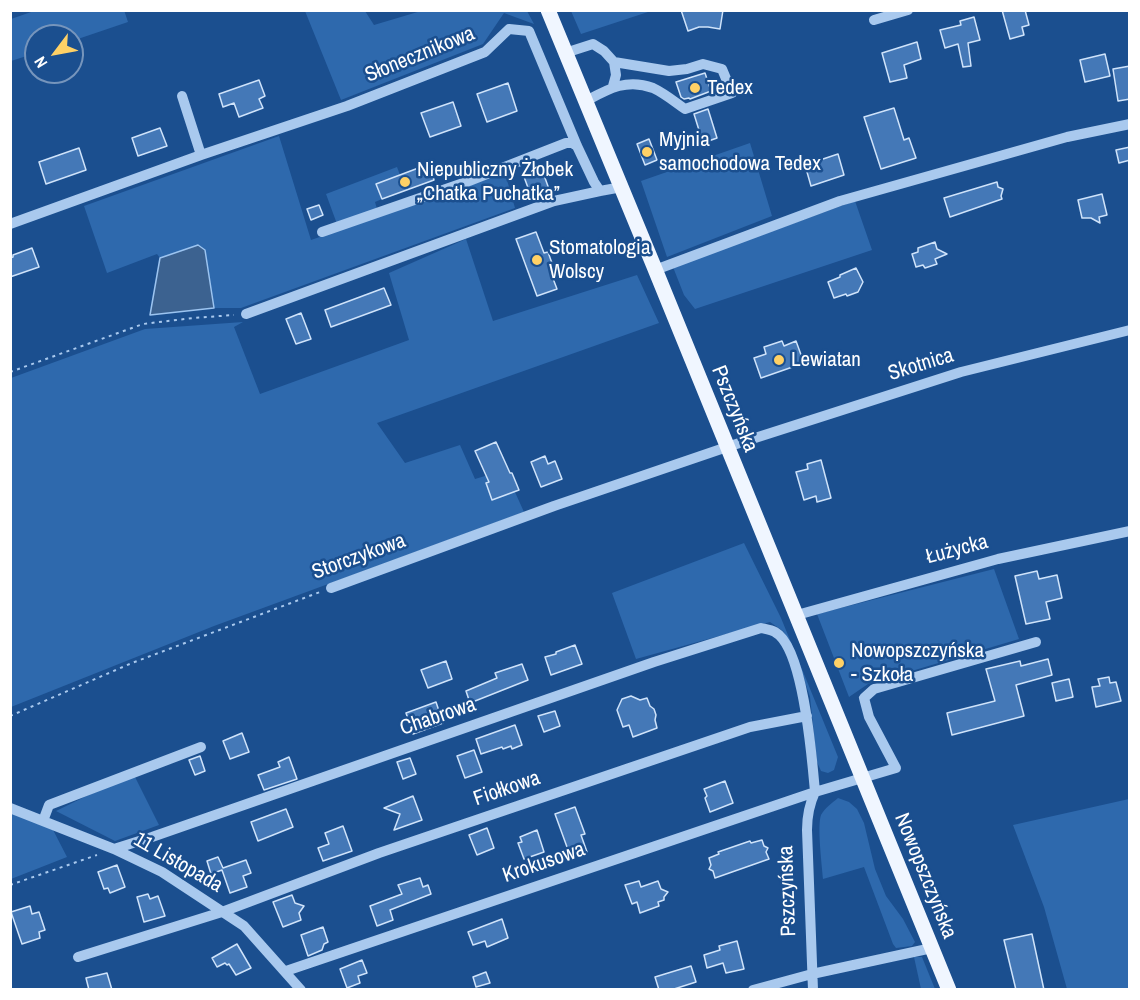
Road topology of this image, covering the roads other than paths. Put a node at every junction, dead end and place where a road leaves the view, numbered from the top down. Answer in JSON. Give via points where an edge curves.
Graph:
{"nodes":[{"id":1,"x":548,"y":10,"type":"edge"},
{"id":2,"x":908,"y":10,"type":"edge"},
{"id":3,"x":874,"y":20,"type":"dead end"},
{"id":4,"x":565,"y":53,"type":"junction"},
{"id":5,"x":614,"y":62,"type":"junction"},
{"id":6,"x":613,"y":87,"type":"junction"},
{"id":7,"x":182,"y":96,"type":"dead end"},
{"id":8,"x":586,"y":101,"type":"junction"},
{"id":9,"x":1130,"y":124,"type":"edge"},
{"id":10,"x":577,"y":146,"type":"junction"},
{"id":11,"x":201,"y":155,"type":"junction"},
{"id":12,"x":622,"y":187,"type":"junction"},
{"id":13,"x":600,"y":191,"type":"junction"},
{"id":14,"x":10,"y":224,"type":"edge"},
{"id":15,"x":322,"y":232,"type":"dead end"},
{"id":16,"x":655,"y":270,"type":"junction"},
{"id":17,"x":246,"y":314,"type":"road end"},
{"id":18,"x":1130,"y":330,"type":"edge"},
{"id":19,"x":727,"y":447,"type":"junction"},
{"id":20,"x":1130,"y":531,"type":"edge"},
{"id":21,"x":331,"y":588,"type":"road end"},
{"id":22,"x":797,"y":615,"type":"junction"},
{"id":23,"x":776,"y":632,"type":"joint"},
{"id":24,"x":1036,"y":642,"type":"dead end"},
{"id":25,"x":807,"y":716,"type":"junction"},
{"id":26,"x":201,"y":747,"type":"dead end"},
{"id":27,"x":862,"y":778,"type":"junction"},
{"id":28,"x":815,"y":792,"type":"junction"},
{"id":29,"x":10,"y":808,"type":"edge"},
{"id":30,"x":43,"y":821,"type":"junction"},
{"id":31,"x":114,"y":849,"type":"junction"},
{"id":32,"x":222,"y":912,"type":"junction"},
{"id":33,"x":932,"y":948,"type":"junction"},
{"id":34,"x":78,"y":957,"type":"dead end"},
{"id":35,"x":286,"y":971,"type":"junction"},
{"id":36,"x":812,"y":974,"type":"junction"},
{"id":37,"x":301,"y":990,"type":"edge"},
{"id":38,"x":753,"y":990,"type":"edge"},
{"id":39,"x":813,"y":990,"type":"edge"},
{"id":40,"x":949,"y":990,"type":"edge"}],
"edges":[{"from":1,"to":4,"type":"main road","name":"Pszczyńska"},
{"from":2,"to":3,"type":"street"},
{"from":4,"to":5,"type":"street","via":[[593,45]]},
{"from":4,"to":8,"type":"main road","name":"Pszczyńska"},
{"from":5,"to":6,"type":"street"},
{"from":5,"to":6,"type":"street","via":[[669,71],[703,64],[722,69],[732,93],[685,109],[654,88],[634,83]]},
{"from":6,"to":8,"type":"street"},
{"from":7,"to":11,"type":"street"},
{"from":8,"to":12,"type":"main road","name":"Pszczyńska"},
{"from":9,"to":16,"type":"street","via":[[1067,137],[840,201]]},
{"from":10,"to":11,"type":"street","name":"Słonecznikowa","via":[[529,31],[509,29],[485,52],[347,106]]},
{"from":10,"to":13,"type":"street","name":"Słonecznikowa"},
{"from":10,"to":15,"type":"street","via":[[566,142],[469,181]]},
{"from":11,"to":14,"type":"street","name":"Słonecznikowa"},
{"from":12,"to":13,"type":"street"},
{"from":12,"to":16,"type":"main road","name":"Pszczyńska"},
{"from":13,"to":17,"type":"street","via":[[554,201]]},
{"from":16,"to":19,"type":"main road","name":"Pszczyńska"},
{"from":18,"to":19,"type":"street","name":"Skotnica","via":[[961,372]]},
{"from":19,"to":21,"type":"street","name":"Storczykowa"},
{"from":19,"to":22,"type":"main road","name":"Pszczyńska"},
{"from":20,"to":22,"type":"street","name":"Łużycka","via":[[998,559]]},
{"from":22,"to":27,"type":"main road","name":"Pszczyńska"},
{"from":23,"to":25,"type":"street","name":"Pszczyńska","via":[[793,661]]},
{"from":23,"to":31,"type":"street","name":"Chabrowa","via":[[761,628],[654,662]]},
{"from":24,"to":27,"type":"street","via":[[873,689],[864,698],[869,717],[896,768]]},
{"from":25,"to":28,"type":"street","name":"Pszczyńska"},
{"from":25,"to":32,"type":"street","name":"Fiołkowa","via":[[750,727],[379,853]]},
{"from":26,"to":30,"type":"street","via":[[49,805]]},
{"from":27,"to":28,"type":"street"},
{"from":27,"to":33,"type":"main road","name":"Nowopszczyńska"},
{"from":28,"to":35,"type":"street","name":"Krokusowa"},
{"from":28,"to":36,"type":"street","name":"Pszczyńska","via":[[807,821]]},
{"from":29,"to":30,"type":"street","name":"11 Listopada"},
{"from":30,"to":31,"type":"street","name":"11 Listopada"},
{"from":31,"to":32,"type":"street","name":"11 Listopada","via":[[162,872]]},
{"from":32,"to":34,"type":"street","name":"Fiołkowa"},
{"from":32,"to":35,"type":"street","name":"11 Listopada","via":[[244,926]]},
{"from":33,"to":36,"type":"street"},
{"from":33,"to":40,"type":"main road","name":"Nowopszczyńska"},
{"from":35,"to":37,"type":"street","name":"11 Listopada"},
{"from":36,"to":38,"type":"street"},
{"from":36,"to":39,"type":"street","name":"Pszczyńska"}]}
